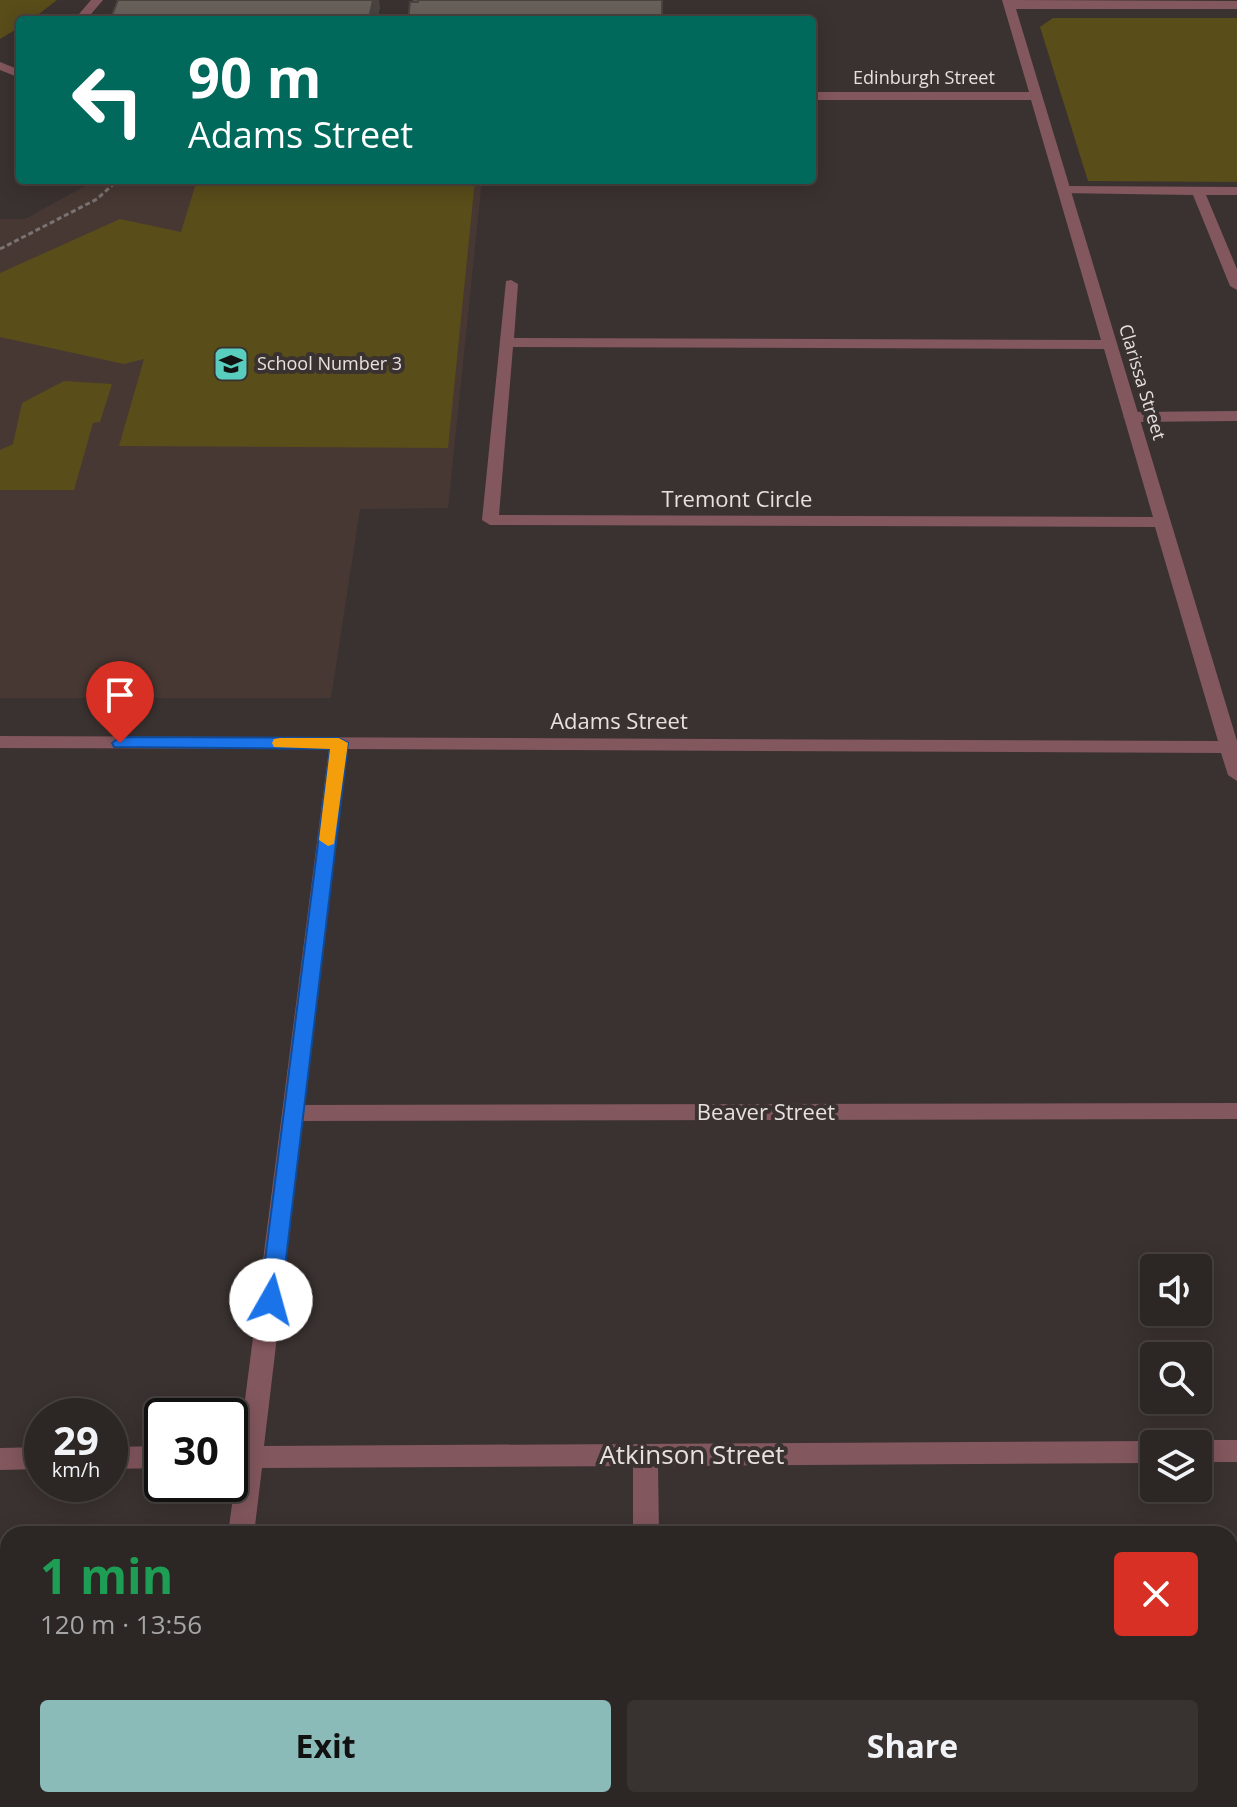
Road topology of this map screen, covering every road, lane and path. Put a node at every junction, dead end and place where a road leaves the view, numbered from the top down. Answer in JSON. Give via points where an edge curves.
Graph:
{"nodes":[{"id":1,"x":97,"y":0,"type":"edge"},
{"id":2,"x":1008,"y":3,"type":"edge"},
{"id":3,"x":1237,"y":5,"type":"edge"},
{"id":4,"x":83,"y":16,"type":"edge"},
{"id":5,"x":15,"y":58,"type":"dead end"},
{"id":6,"x":0,"y":64,"type":"edge"},
{"id":7,"x":816,"y":96,"type":"edge"},
{"id":8,"x":1036,"y":96,"type":"junction"},
{"id":9,"x":114,"y":184,"type":"edge"},
{"id":10,"x":1064,"y":190,"type":"junction"},
{"id":11,"x":1198,"y":191,"type":"junction"},
{"id":12,"x":1237,"y":191,"type":"edge"},
{"id":13,"x":0,"y":249,"type":"edge"},
{"id":14,"x":511,"y":284,"type":"dead end"},
{"id":15,"x":1237,"y":286,"type":"edge"},
{"id":16,"x":505,"y":342,"type":"junction"},
{"id":17,"x":1110,"y":345,"type":"junction"},
{"id":18,"x":1237,"y":416,"type":"edge"},
{"id":19,"x":1131,"y":417,"type":"junction"},
{"id":20,"x":1162,"y":522,"type":"junction"},
{"id":21,"x":0,"y":742,"type":"edge"},
{"id":22,"x":339,"y":743,"type":"junction"},
{"id":23,"x":1233,"y":747,"type":"edge"},
{"id":24,"x":1237,"y":775,"type":"edge"},
{"id":25,"x":1237,"y":1111,"type":"edge"},
{"id":26,"x":294,"y":1113,"type":"junction"},
{"id":27,"x":248,"y":1405,"type":"edge"},
{"id":28,"x":1212,"y":1451,"type":"edge"},
{"id":29,"x":1237,"y":1451,"type":"edge"},
{"id":30,"x":1140,"y":1452,"type":"edge"},
{"id":31,"x":645,"y":1455,"type":"junction"},
{"id":32,"x":248,"y":1456,"type":"edge"},
{"id":33,"x":24,"y":1458,"type":"edge"},
{"id":34,"x":0,"y":1459,"type":"edge"},
{"id":35,"x":241,"y":1502,"type":"edge"},
{"id":36,"x":241,"y":1526,"type":"edge"},
{"id":37,"x":646,"y":1526,"type":"edge"}],
"edges":[{"from":1,"to":4,"type":"street"},
{"from":2,"to":3,"type":"street"},
{"from":2,"to":8,"type":"street","name":"Clarissa Street"},
{"from":5,"to":6,"type":"street"},
{"from":7,"to":8,"type":"street","name":"Edinburgh Street"},
{"from":8,"to":10,"type":"street","name":"Clarissa Street"},
{"from":9,"to":13,"type":"path","via":[[97,199]]},
{"from":10,"to":11,"type":"street"},
{"from":10,"to":17,"type":"street","name":"Clarissa Street"},
{"from":11,"to":12,"type":"street"},
{"from":11,"to":15,"type":"street"},
{"from":14,"to":16,"type":"street","name":"Tremont Circle"},
{"from":16,"to":17,"type":"street"},
{"from":16,"to":20,"type":"street","name":"Tremont Circle","via":[[490,520]]},
{"from":17,"to":19,"type":"street","name":"Clarissa Street"},
{"from":18,"to":19,"type":"street"},
{"from":19,"to":20,"type":"street","name":"Clarissa Street"},
{"from":20,"to":23,"type":"street","name":"Clarissa Street"},
{"from":21,"to":22,"type":"street","name":"Adams Street"},
{"from":22,"to":23,"type":"street","name":"Adams Street"},
{"from":22,"to":26,"type":"street"},
{"from":23,"to":24,"type":"street","name":"Clarissa Street"},
{"from":25,"to":26,"type":"street","name":"Beaver Street"},
{"from":26,"to":27,"type":"street"},
{"from":28,"to":29,"type":"street"},
{"from":30,"to":31,"type":"street","name":"Atkinson Street"},
{"from":31,"to":32,"type":"street","name":"Atkinson Street"},
{"from":31,"to":37,"type":"street"},
{"from":33,"to":34,"type":"street"},
{"from":35,"to":36,"type":"street"}]}
